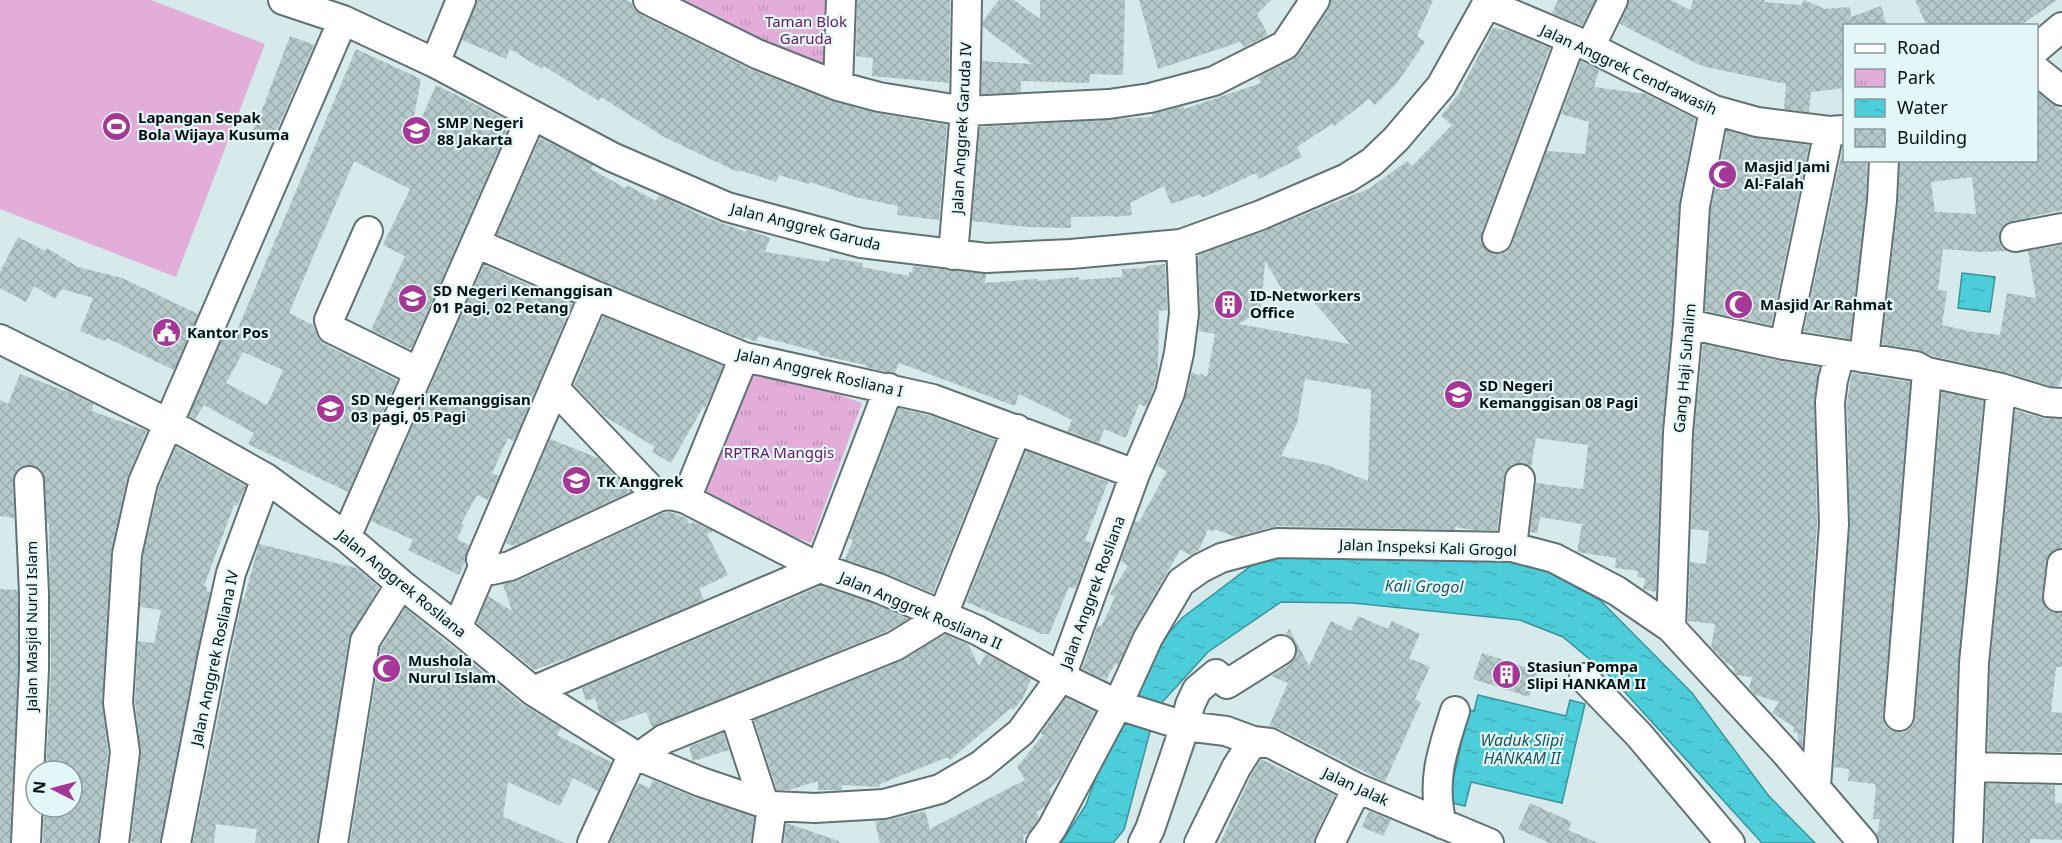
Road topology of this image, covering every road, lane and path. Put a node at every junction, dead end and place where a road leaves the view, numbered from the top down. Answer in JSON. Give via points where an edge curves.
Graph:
{"nodes":[{"id":1,"x":283,"y":0,"type":"edge"},
{"id":2,"x":461,"y":0,"type":"edge"},
{"id":3,"x":648,"y":0,"type":"edge"},
{"id":4,"x":841,"y":0,"type":"edge"},
{"id":5,"x":967,"y":0,"type":"edge"},
{"id":6,"x":1315,"y":0,"type":"edge"},
{"id":7,"x":1613,"y":0,"type":"edge"},
{"id":8,"x":1489,"y":2,"type":"edge"},
{"id":9,"x":343,"y":20,"type":"junction"},
{"id":10,"x":2062,"y":27,"type":"edge"},
{"id":11,"x":1581,"y":44,"type":"junction"},
{"id":12,"x":2038,"y":48,"type":"edge"},
{"id":13,"x":435,"y":63,"type":"junction"},
{"id":14,"x":2038,"y":71,"type":"edge"},
{"id":15,"x":838,"y":86,"type":"junction"},
{"id":16,"x":2062,"y":91,"type":"edge"},
{"id":17,"x":1714,"y":110,"type":"junction"},
{"id":18,"x":965,"y":111,"type":"junction"},
{"id":19,"x":532,"y":115,"type":"junction"},
{"id":20,"x":1837,"y":131,"type":"edge"},
{"id":21,"x":1884,"y":162,"type":"edge"},
{"id":22,"x":2062,"y":228,"type":"edge"},
{"id":23,"x":369,"y":231,"type":"dead end"},
{"id":24,"x":2015,"y":237,"type":"dead end"},
{"id":25,"x":1497,"y":238,"type":"dead end"},
{"id":26,"x":476,"y":243,"type":"junction"},
{"id":27,"x":1181,"y":244,"type":"junction"},
{"id":28,"x":953,"y":255,"type":"junction"},
{"id":29,"x":594,"y":296,"type":"junction"},
{"id":30,"x":1688,"y":324,"type":"junction"},
{"id":31,"x":0,"y":339,"type":"edge"},
{"id":32,"x":1784,"y":345,"type":"junction"},
{"id":33,"x":1852,"y":356,"type":"junction"},
{"id":34,"x":744,"y":357,"type":"junction"},
{"id":35,"x":419,"y":372,"type":"junction"},
{"id":36,"x":1927,"y":372,"type":"junction"},
{"id":37,"x":554,"y":388,"type":"junction"},
{"id":38,"x":889,"y":388,"type":"junction"},
{"id":39,"x":2001,"y":388,"type":"junction"},
{"id":40,"x":2062,"y":404,"type":"edge"},
{"id":41,"x":168,"y":423,"type":"junction"},
{"id":42,"x":1017,"y":429,"type":"junction"},
{"id":43,"x":1135,"y":474,"type":"junction"},
{"id":44,"x":266,"y":478,"type":"junction"},
{"id":45,"x":1520,"y":479,"type":"dead end"},
{"id":46,"x":29,"y":481,"type":"dead end"},
{"id":47,"x":658,"y":497,"type":"junction"},
{"id":48,"x":686,"y":499,"type":"junction"},
{"id":49,"x":346,"y":537,"type":"junction"},
{"id":50,"x":1512,"y":547,"type":"junction"},
{"id":51,"x":2062,"y":564,"type":"edge"},
{"id":52,"x":483,"y":567,"type":"junction"},
{"id":53,"x":820,"y":568,"type":"junction"},
{"id":54,"x":401,"y":584,"type":"junction"},
{"id":55,"x":2058,"y":597,"type":"dead end"},
{"id":56,"x":942,"y":617,"type":"junction"},
{"id":57,"x":457,"y":628,"type":"junction"},
{"id":58,"x":1671,"y":628,"type":"junction"},
{"id":59,"x":1281,"y":650,"type":"dead end"},
{"id":60,"x":1061,"y":677,"type":"junction"},
{"id":61,"x":1584,"y":678,"type":"dead end"},
{"id":62,"x":533,"y":691,"type":"junction"},
{"id":63,"x":1120,"y":705,"type":"junction"},
{"id":64,"x":1455,"y":711,"type":"dead end"},
{"id":65,"x":734,"y":712,"type":"junction"},
{"id":66,"x":1899,"y":716,"type":"dead end"},
{"id":67,"x":1180,"y":724,"type":"junction"},
{"id":68,"x":1253,"y":741,"type":"junction"},
{"id":69,"x":636,"y":755,"type":"junction"},
{"id":70,"x":1971,"y":767,"type":"junction"},
{"id":71,"x":1236,"y":768,"type":"junction"},
{"id":72,"x":2062,"y":769,"type":"edge"},
{"id":73,"x":1816,"y":787,"type":"junction"},
{"id":74,"x":1357,"y":788,"type":"junction"},
{"id":75,"x":768,"y":805,"type":"junction"},
{"id":76,"x":1442,"y":824,"type":"junction"},
{"id":77,"x":26,"y":843,"type":"edge"},
{"id":78,"x":114,"y":843,"type":"edge"},
{"id":79,"x":176,"y":843,"type":"edge"},
{"id":80,"x":333,"y":843,"type":"edge"},
{"id":81,"x":592,"y":843,"type":"edge"},
{"id":82,"x":767,"y":843,"type":"edge"},
{"id":83,"x":1041,"y":843,"type":"edge"},
{"id":84,"x":1143,"y":843,"type":"edge"},
{"id":85,"x":1199,"y":843,"type":"edge"},
{"id":86,"x":1330,"y":843,"type":"edge"},
{"id":87,"x":1489,"y":843,"type":"edge"},
{"id":88,"x":1730,"y":843,"type":"edge"},
{"id":89,"x":1863,"y":843,"type":"edge"},
{"id":90,"x":1968,"y":843,"type":"edge"}],
"edges":[{"from":1,"to":9,"type":"street","name":"Jalan Anggrek Garuda"},
{"from":2,"to":13,"type":"street"},
{"from":3,"to":15,"type":"street","via":[[757,54]]},
{"from":4,"to":15,"type":"street"},
{"from":5,"to":18,"type":"street","name":"Jalan Anggrek Garuda IV"},
{"from":6,"to":18,"type":"street","via":[[1285,45],[1214,81],[1109,104]]},
{"from":7,"to":11,"type":"street"},
{"from":8,"to":11,"type":"street","name":"Jalan Anggrek Cendrawasih"},
{"from":8,"to":27,"type":"street","name":"Jalan Anggrek Garuda","via":[[1441,86],[1372,162],[1336,183]]},
{"from":9,"to":13,"type":"street","name":"Jalan Anggrek Garuda"},
{"from":9,"to":41,"type":"street"},
{"from":10,"to":12,"type":"street"},
{"from":11,"to":17,"type":"street","name":"Jalan Anggrek Cendrawasih"},
{"from":11,"to":25,"type":"street"},
{"from":13,"to":19,"type":"street","name":"Jalan Anggrek Garuda"},
{"from":14,"to":16,"type":"street"},
{"from":15,"to":18,"type":"street"},
{"from":17,"to":20,"type":"street","name":"Jalan Anggrek Cendrawasih","via":[[1757,122]]},
{"from":17,"to":30,"type":"street","name":"Gang Haji Suhalim","via":[[1695,207]]},
{"from":18,"to":28,"type":"street","name":"Jalan Anggrek Garuda IV"},
{"from":19,"to":26,"type":"street"},
{"from":19,"to":28,"type":"street","name":"Jalan Anggrek Garuda","via":[[612,158],[727,207],[861,243]]},
{"from":20,"to":32,"type":"street"},
{"from":21,"to":33,"type":"street","via":[[1882,201]]},
{"from":22,"to":24,"type":"street"},
{"from":23,"to":35,"type":"street","via":[[329,320],[332,329]]},
{"from":26,"to":29,"type":"street","name":"Jalan Anggrek Rosliana I"},
{"from":26,"to":35,"type":"street"},
{"from":27,"to":28,"type":"street","name":"Jalan Anggrek Garuda","via":[[1071,254],[986,258]]},
{"from":27,"to":43,"type":"street","name":"Jalan Anggrek Rosliana","via":[[1184,314],[1179,353],[1170,393]]},
{"from":29,"to":34,"type":"street","name":"Jalan Anggrek Rosliana I"},
{"from":29,"to":37,"type":"street"},
{"from":30,"to":32,"type":"street"},
{"from":30,"to":58,"type":"street","name":"Gang Haji Suhalim","via":[[1678,432]]},
{"from":31,"to":41,"type":"street","name":"Jalan Anggrek Rosliana"},
{"from":32,"to":33,"type":"street"},
{"from":33,"to":36,"type":"street","via":[[1916,366]]},
{"from":33,"to":73,"type":"street","via":[[1833,380],[1830,402],[1834,524]]},
{"from":34,"to":38,"type":"street","name":"Jalan Anggrek Rosliana I"},
{"from":34,"to":48,"type":"street"},
{"from":35,"to":49,"type":"street"},
{"from":36,"to":39,"type":"street","via":[[1971,370]]},
{"from":36,"to":66,"type":"street"},
{"from":37,"to":47,"type":"street"},
{"from":37,"to":52,"type":"street","via":[[481,559]]},
{"from":38,"to":42,"type":"street","name":"Jalan Anggrek Rosliana I"},
{"from":38,"to":53,"type":"street"},
{"from":39,"to":40,"type":"street"},
{"from":39,"to":70,"type":"street","via":[[1974,663]]},
{"from":41,"to":44,"type":"street","name":"Jalan Anggrek Rosliana"},
{"from":41,"to":78,"type":"street","via":[[143,482],[127,554],[118,703],[124,753]]},
{"from":42,"to":43,"type":"street","name":"Jalan Anggrek Rosliana I"},
{"from":42,"to":56,"type":"street"},
{"from":43,"to":60,"type":"street","name":"Jalan Anggrek Rosliana"},
{"from":44,"to":49,"type":"street","name":"Jalan Anggrek Rosliana"},
{"from":44,"to":79,"type":"street","name":"Jalan Anggrek Rosliana IV","via":[[231,573]]},
{"from":45,"to":50,"type":"street"},
{"from":46,"to":77,"type":"street","name":"Jalan Masjid Nurul Islam","via":[[34,669]]},
{"from":47,"to":48,"type":"street","name":"Jalan Anggrek Rosliana II"},
{"from":47,"to":52,"type":"street","name":"Jalan Anggrek Rosliana II","via":[[510,566],[492,570]]},
{"from":48,"to":53,"type":"street","name":"Jalan Anggrek Rosliana II"},
{"from":49,"to":54,"type":"street","name":"Jalan Anggrek Rosliana"},
{"from":50,"to":58,"type":"street","name":"Jalan Inspeksi Kali Grogol","via":[[1554,558],[1617,591]]},
{"from":50,"to":63,"type":"street","name":"Jalan Inspeksi Kali Grogol","via":[[1277,543],[1221,558],[1181,582],[1148,638]]},
{"from":51,"to":55,"type":"street"},
{"from":52,"to":57,"type":"street"},
{"from":53,"to":56,"type":"street","name":"Jalan Anggrek Rosliana II","via":[[878,588]]},
{"from":53,"to":62,"type":"street"},
{"from":54,"to":57,"type":"street","name":"Jalan Anggrek Rosliana"},
{"from":54,"to":80,"type":"street","via":[[365,641]]},
{"from":56,"to":60,"type":"street","name":"Jalan Anggrek Rosliana II","via":[[977,630]]},
{"from":56,"to":65,"type":"street","via":[[895,646]]},
{"from":57,"to":62,"type":"street","name":"Jalan Anggrek Rosliana"},
{"from":58,"to":73,"type":"street","name":"Jalan Inspeksi Kali Grogol"},
{"from":59,"to":67,"type":"street","via":[[1227,684],[1216,674],[1197,690]]},
{"from":60,"to":63,"type":"street","name":"Jalan Anggrek Rosliana II"},
{"from":60,"to":75,"type":"street","name":"Jalan Anggrek Rosliana","via":[[1021,732],[981,765],[940,789],[884,804],[815,808]]},
{"from":61,"to":88,"type":"street","via":[[1639,735]]},
{"from":62,"to":69,"type":"street","name":"Jalan Anggrek Rosliana"},
{"from":63,"to":67,"type":"street","name":"Jalan Anggrek Rosliana II"},
{"from":63,"to":83,"type":"street","name":"Jalan Inspeksi Kali Grogol"},
{"from":64,"to":76,"type":"street","via":[[1439,760],[1438,810]]},
{"from":65,"to":69,"type":"street","via":[[664,739]]},
{"from":65,"to":75,"type":"street"},
{"from":67,"to":68,"type":"street","name":"Jalan Anggrek Rosliana II","via":[[1226,731]]},
{"from":67,"to":71,"type":"street","name":"Jalan Anggrek Rosliana II","via":[[1226,750]]},
{"from":67,"to":84,"type":"street"},
{"from":68,"to":71,"type":"street"},
{"from":68,"to":74,"type":"street","name":"Jalan Jalak","via":[[1270,743]]},
{"from":69,"to":75,"type":"street","name":"Jalan Anggrek Rosliana"},
{"from":69,"to":81,"type":"street"},
{"from":70,"to":72,"type":"street"},
{"from":70,"to":90,"type":"street"},
{"from":71,"to":85,"type":"street"},
{"from":73,"to":89,"type":"street","name":"Jalan Inspeksi Kali Grogol"},
{"from":74,"to":76,"type":"street","name":"Jalan Jalak"},
{"from":74,"to":86,"type":"street"},
{"from":75,"to":82,"type":"street"},
{"from":76,"to":87,"type":"street","name":"Jalan Jalak"}]}
